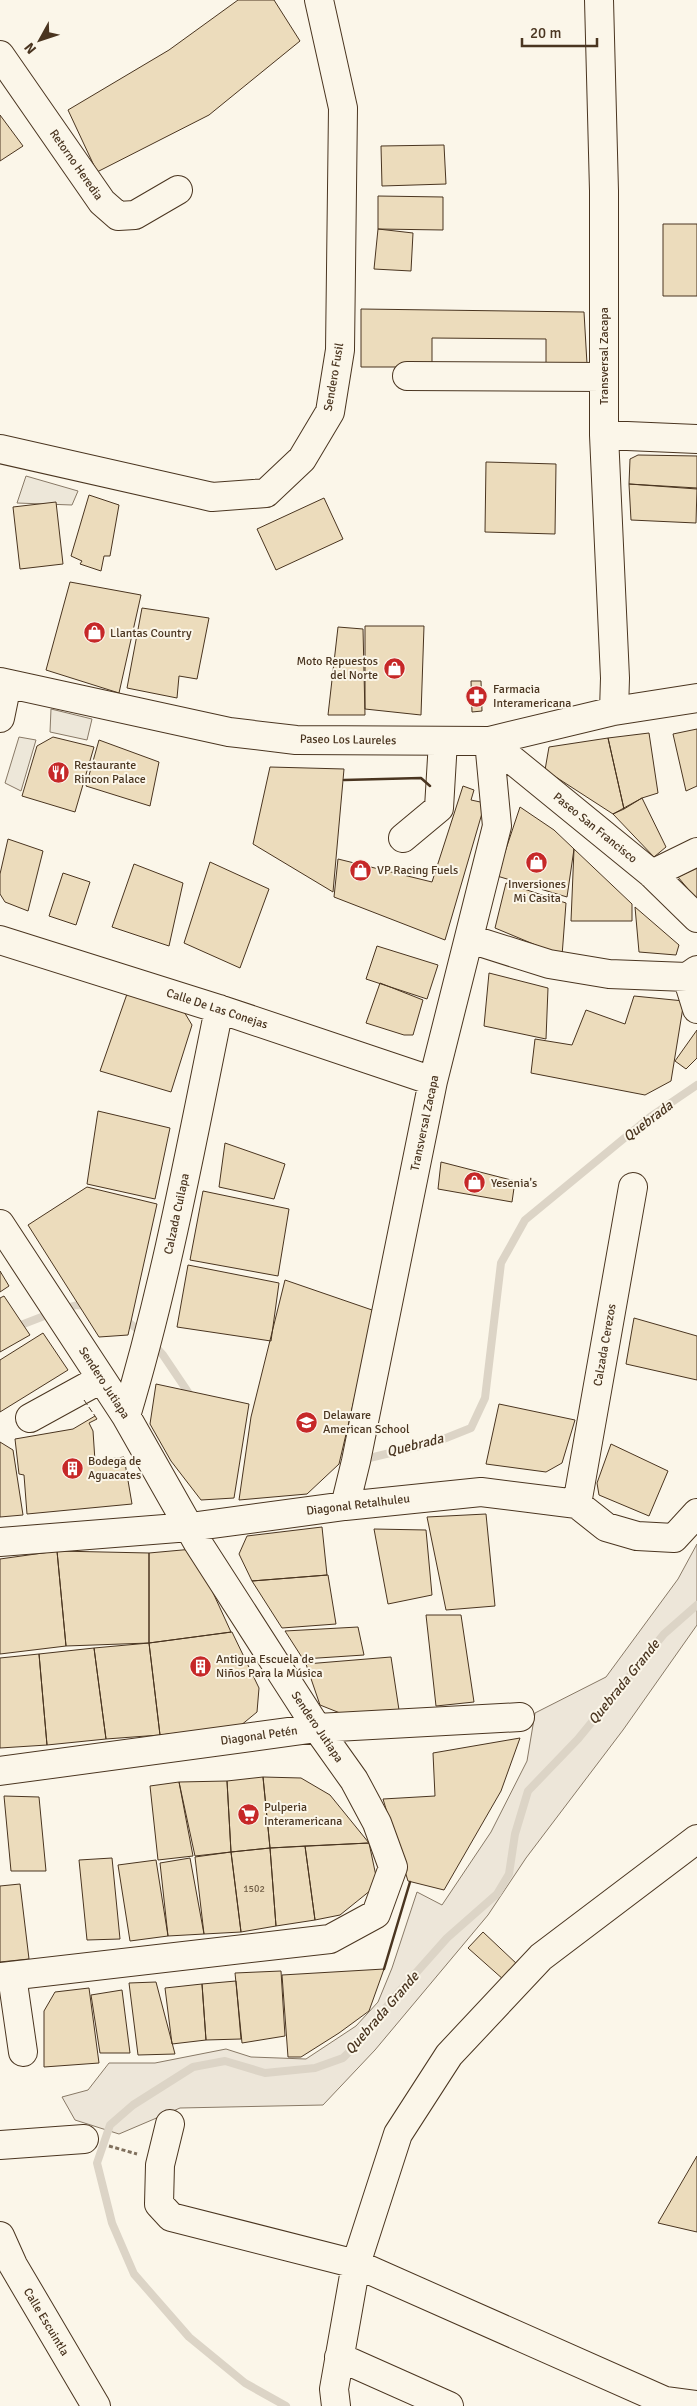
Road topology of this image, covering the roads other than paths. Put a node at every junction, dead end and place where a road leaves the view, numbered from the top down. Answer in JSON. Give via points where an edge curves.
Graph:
{"nodes":[{"id":1,"x":319,"y":0,"type":"edge"},
{"id":2,"x":599,"y":0,"type":"edge"},
{"id":3,"x":0,"y":55,"type":"edge"},
{"id":4,"x":178,"y":190,"type":"dead end"},
{"id":5,"x":407,"y":376,"type":"dead end"},
{"id":6,"x":603,"y":377,"type":"junction"},
{"id":7,"x":604,"y":435,"type":"junction"},
{"id":8,"x":697,"y":438,"type":"edge"},
{"id":9,"x":0,"y":448,"type":"edge"},
{"id":10,"x":3,"y":683,"type":"edge"},
{"id":11,"x":697,"y":698,"type":"edge"},
{"id":12,"x":614,"y":711,"type":"junction"},
{"id":13,"x":0,"y":718,"type":"edge"},
{"id":14,"x":443,"y":741,"type":"junction"},
{"id":15,"x":489,"y":742,"type":"junction"},
{"id":16,"x":403,"y":838,"type":"dead end"},
{"id":17,"x":697,"y":852,"type":"edge"},
{"id":18,"x":652,"y":874,"type":"junction"},
{"id":19,"x":697,"y":918,"type":"edge"},
{"id":20,"x":470,"y":939,"type":"junction"},
{"id":21,"x":0,"y":940,"type":"edge"},
{"id":22,"x":692,"y":973,"type":"edge"},
{"id":23,"x":219,"y":1009,"type":"junction"},
{"id":24,"x":696,"y":1018,"type":"edge"},
{"id":25,"x":434,"y":1081,"type":"junction"},
{"id":26,"x":633,"y":1186,"type":"dead end"},
{"id":27,"x":0,"y":1224,"type":"edge"},
{"id":28,"x":101,"y":1379,"type":"junction"},
{"id":29,"x":126,"y":1416,"type":"junction"},
{"id":30,"x":30,"y":1418,"type":"dead end"},
{"id":31,"x":577,"y":1504,"type":"junction"},
{"id":32,"x":345,"y":1506,"type":"junction"},
{"id":33,"x":697,"y":1513,"type":"edge"},
{"id":34,"x":190,"y":1527,"type":"junction"},
{"id":35,"x":0,"y":1542,"type":"edge"},
{"id":36,"x":520,"y":1717,"type":"dead end"},
{"id":37,"x":317,"y":1728,"type":"junction"},
{"id":38,"x":0,"y":1771,"type":"edge"},
{"id":39,"x":697,"y":1839,"type":"edge"},
{"id":40,"x":6,"y":1976,"type":"edge"},
{"id":41,"x":23,"y":2052,"type":"dead end"},
{"id":42,"x":170,"y":2124,"type":"dead end"},
{"id":43,"x":84,"y":2140,"type":"road end"},
{"id":44,"x":0,"y":2145,"type":"edge"},
{"id":45,"x":0,"y":2236,"type":"edge"},
{"id":46,"x":356,"y":2264,"type":"junction"},
{"id":47,"x":339,"y":2357,"type":"junction"},
{"id":48,"x":335,"y":2398,"type":"edge"},
{"id":49,"x":697,"y":2405,"type":"edge"},
{"id":50,"x":96,"y":2406,"type":"edge"},
{"id":51,"x":448,"y":2406,"type":"edge"}],
"edges":[{"from":1,"to":9,"type":"street","name":"Sendero Fusil","via":[[343,108],[340,350],[330,412],[302,459],[266,492],[212,497]]},
{"from":2,"to":6,"type":"street","name":"Transversal Zacapa","via":[[604,191]]},
{"from":3,"to":4,"type":"street","name":"Retorno Heredia","via":[[102,202],[118,216],[135,215]]},
{"from":5,"to":6,"type":"street"},
{"from":6,"to":7,"type":"street","name":"Transversal Zacapa"},
{"from":7,"to":8,"type":"street"},
{"from":7,"to":12,"type":"street","name":"Transversal Zacapa"},
{"from":10,"to":13,"type":"street"},
{"from":10,"to":14,"type":"street","name":"Paseo Los Laureles","via":[[229,732],[296,740]]},
{"from":11,"to":12,"type":"street","name":"Paseo Los Laureles"},
{"from":12,"to":15,"type":"street","name":"Paseo Los Laureles"},
{"from":14,"to":15,"type":"street","name":"Paseo Los Laureles"},
{"from":14,"to":16,"type":"street","via":[[438,808]]},
{"from":15,"to":18,"type":"street","name":"Paseo San Francisco"},
{"from":15,"to":20,"type":"street","name":"Transversal Zacapa","via":[[497,826]]},
{"from":17,"to":18,"type":"street"},
{"from":18,"to":19,"type":"street","name":"Paseo San Francisco"},
{"from":20,"to":22,"type":"street","via":[[549,964],[608,974]]},
{"from":20,"to":25,"type":"street","name":"Transversal Zacapa"},
{"from":21,"to":23,"type":"street","name":"Calle De Las Conejas"},
{"from":22,"to":24,"type":"street"},
{"from":23,"to":25,"type":"street","name":"Calle De Las Conejas"},
{"from":23,"to":29,"type":"street","name":"Calzada Cuilapa","via":[[168,1259]]},
{"from":25,"to":32,"type":"street","name":"Transversal Zacapa"},
{"from":26,"to":31,"type":"street","name":"Calzada Cerezos"},
{"from":27,"to":28,"type":"street","name":"Sendero Jutiapa"},
{"from":28,"to":29,"type":"street","name":"Sendero Jutiapa"},
{"from":28,"to":30,"type":"street"},
{"from":29,"to":34,"type":"street","name":"Sendero Jutiapa"},
{"from":31,"to":32,"type":"street","name":"Diagonal Retalhuleu","via":[[481,1492]]},
{"from":31,"to":33,"type":"street","via":[[606,1527],[637,1536],[674,1538]]},
{"from":32,"to":34,"type":"street","name":"Diagonal Retalhuleu"},
{"from":34,"to":35,"type":"street","name":"Diagonal Retalhuleu"},
{"from":34,"to":37,"type":"street","name":"Sendero Jutiapa"},
{"from":36,"to":37,"type":"street","name":"Diagonal Petén"},
{"from":37,"to":38,"type":"street","name":"Diagonal Petén"},
{"from":37,"to":40,"type":"street","name":"Sendero Jutiapa","via":[[354,1780],[377,1823],[393,1867],[376,1914],[330,1939]]},
{"from":39,"to":46,"type":"street","via":[[541,1957],[449,2055],[398,2134]]},
{"from":40,"to":41,"type":"street"},
{"from":42,"to":46,"type":"street","via":[[160,2165],[159,2204],[171,2217]]},
{"from":43,"to":44,"type":"street"},
{"from":45,"to":50,"type":"street","name":"Calle Escuintla","via":[[13,2265]]},
{"from":46,"to":47,"type":"street"},
{"from":46,"to":49,"type":"street","via":[[665,2401]]},
{"from":47,"to":48,"type":"street"},
{"from":47,"to":51,"type":"street"}]}
